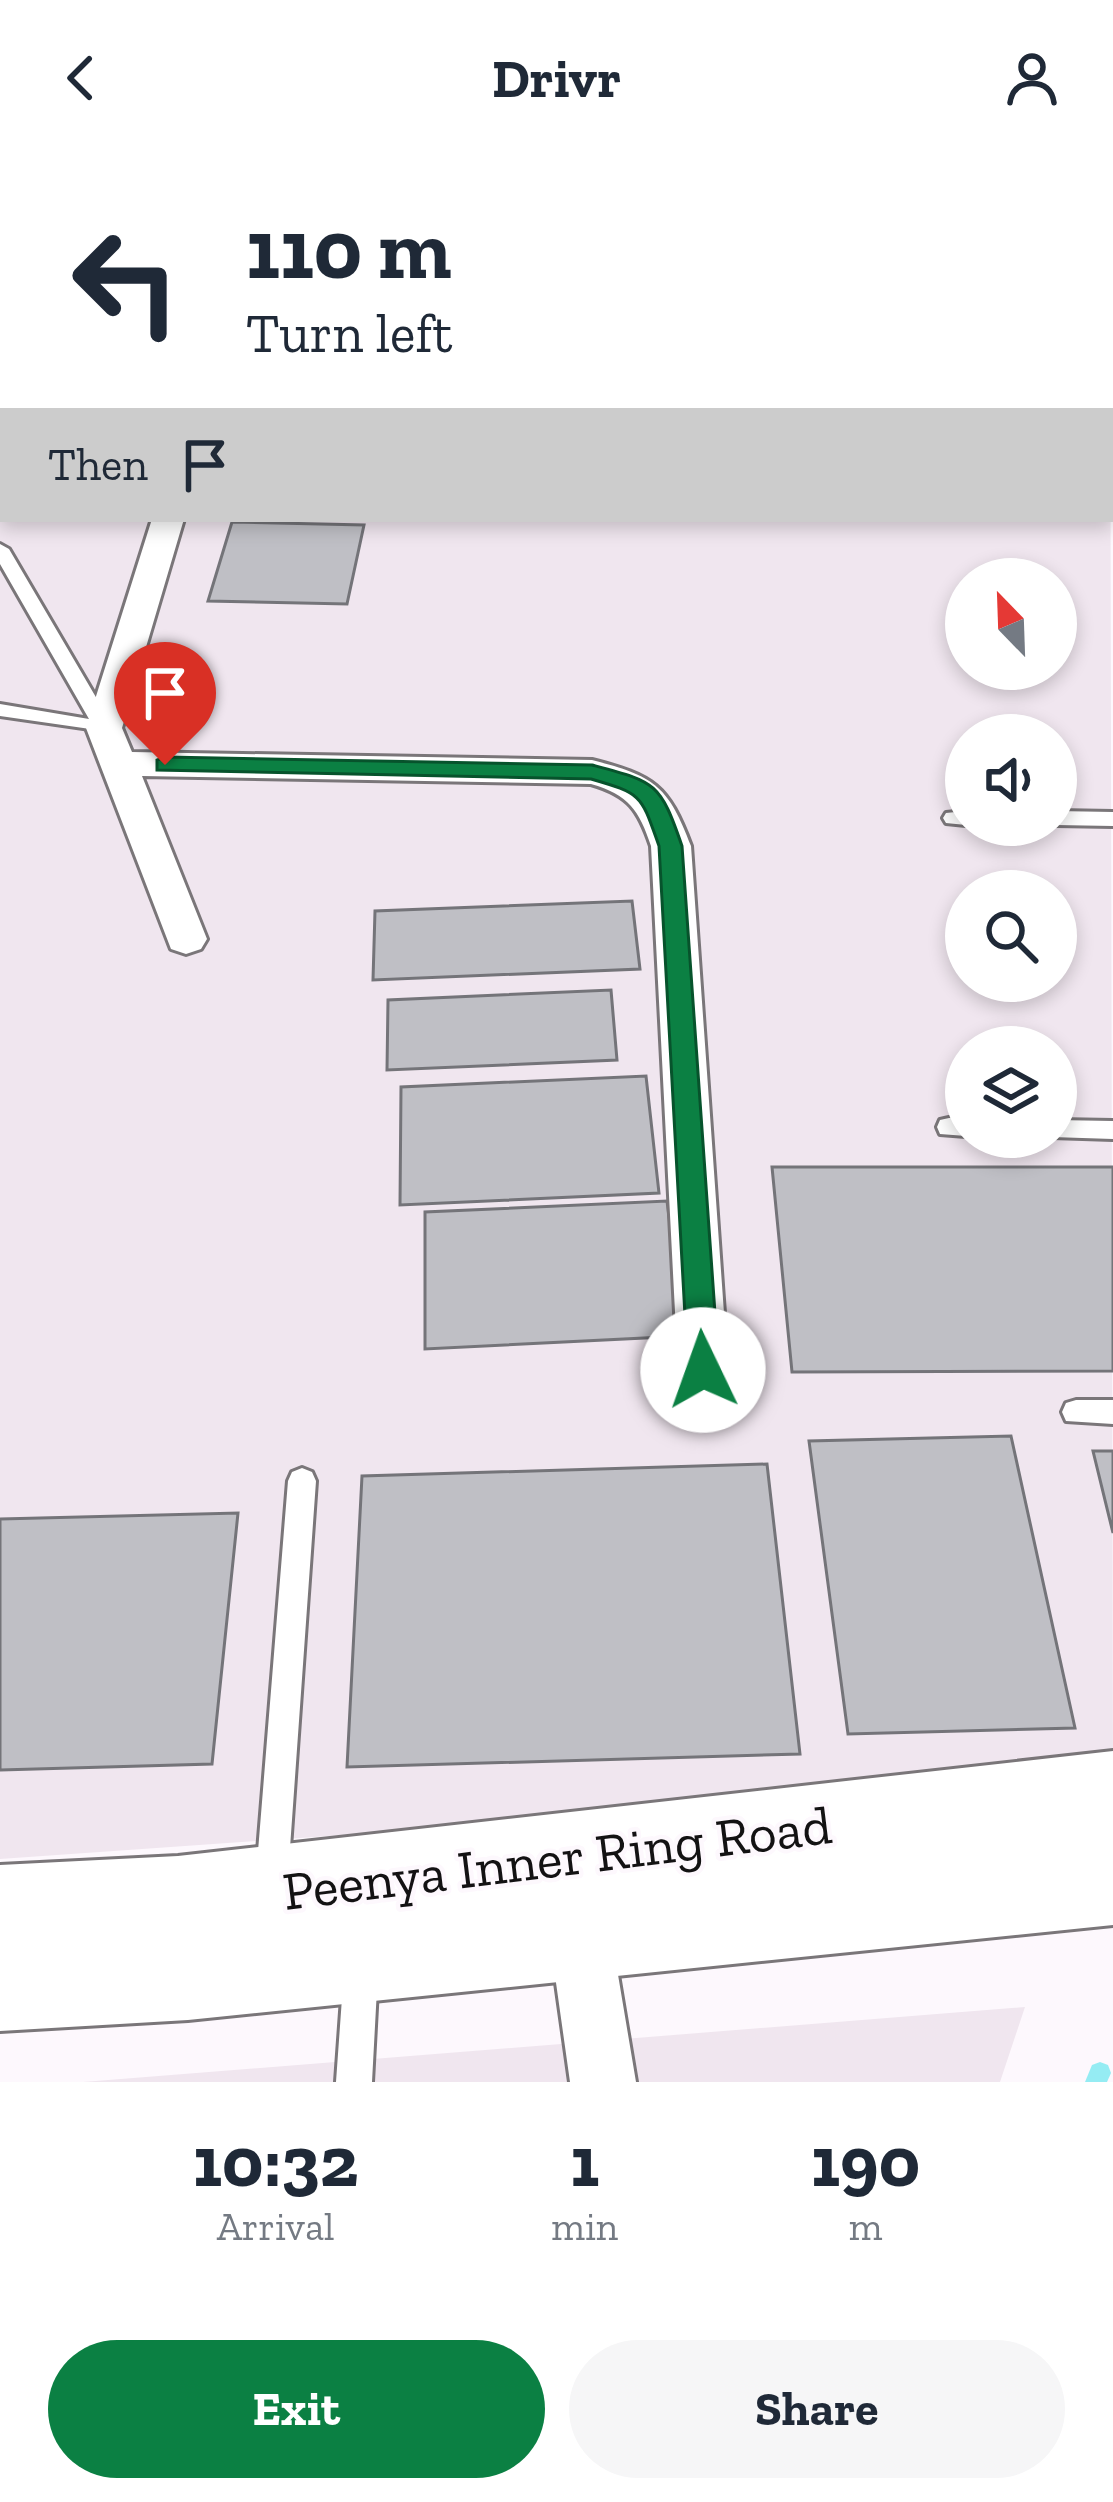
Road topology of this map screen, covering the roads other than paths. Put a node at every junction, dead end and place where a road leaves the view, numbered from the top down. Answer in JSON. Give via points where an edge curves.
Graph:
{"nodes":[{"id":1,"x":167,"y":522,"type":"edge"},
{"id":2,"x":0,"y":550,"type":"edge"},
{"id":3,"x":0,"y":710,"type":"edge"},
{"id":4,"x":111,"y":746,"type":"junction"},
{"id":5,"x":1077,"y":818,"type":"edge"},
{"id":6,"x":1113,"y":819,"type":"edge"},
{"id":7,"x":186,"y":939,"type":"dead end"},
{"id":8,"x":1077,"y":1129,"type":"edge"},
{"id":9,"x":1113,"y":1130,"type":"edge"},
{"id":10,"x":703,"y":1370,"type":"dead end"},
{"id":11,"x":1076,"y":1412,"type":"dead end"},
{"id":12,"x":1113,"y":1412,"type":"edge"},
{"id":13,"x":302,"y":1481,"type":"dead end"},
{"id":14,"x":1113,"y":1795,"type":"edge"},
{"id":15,"x":1113,"y":1880,"type":"edge"},
{"id":16,"x":272,"y":1891,"type":"junction"},
{"id":17,"x":580,"y":1933,"type":"junction"},
{"id":18,"x":362,"y":1956,"type":"junction"},
{"id":19,"x":8,"y":1960,"type":"edge"},
{"id":20,"x":354,"y":2082,"type":"edge"},
{"id":21,"x":603,"y":2082,"type":"edge"}],
"edges":[{"from":1,"to":4,"type":"street"},
{"from":2,"to":4,"type":"lane"},
{"from":3,"to":4,"type":"lane"},
{"from":4,"to":7,"type":"street"},
{"from":4,"to":10,"type":"street","via":[[592,772],[642,786],[670,846]]},
{"from":5,"to":6,"type":"lane"},
{"from":8,"to":9,"type":"lane"},
{"from":11,"to":12,"type":"lane"},
{"from":13,"to":16,"type":"lane"},
{"from":14,"to":16,"type":"main road","name":"Peenya Inner Ring Road"},
{"from":15,"to":17,"type":"main road","name":"Peenya Inner Ring Road"},
{"from":16,"to":19,"type":"main road","name":"Peenya Inner Ring Road","via":[[178,1902]]},
{"from":17,"to":18,"type":"main road","name":"Peenya Inner Ring Road"},
{"from":17,"to":21,"type":"street"},
{"from":18,"to":19,"type":"main road","name":"Peenya Inner Ring Road"},
{"from":18,"to":20,"type":"lane"}]}
